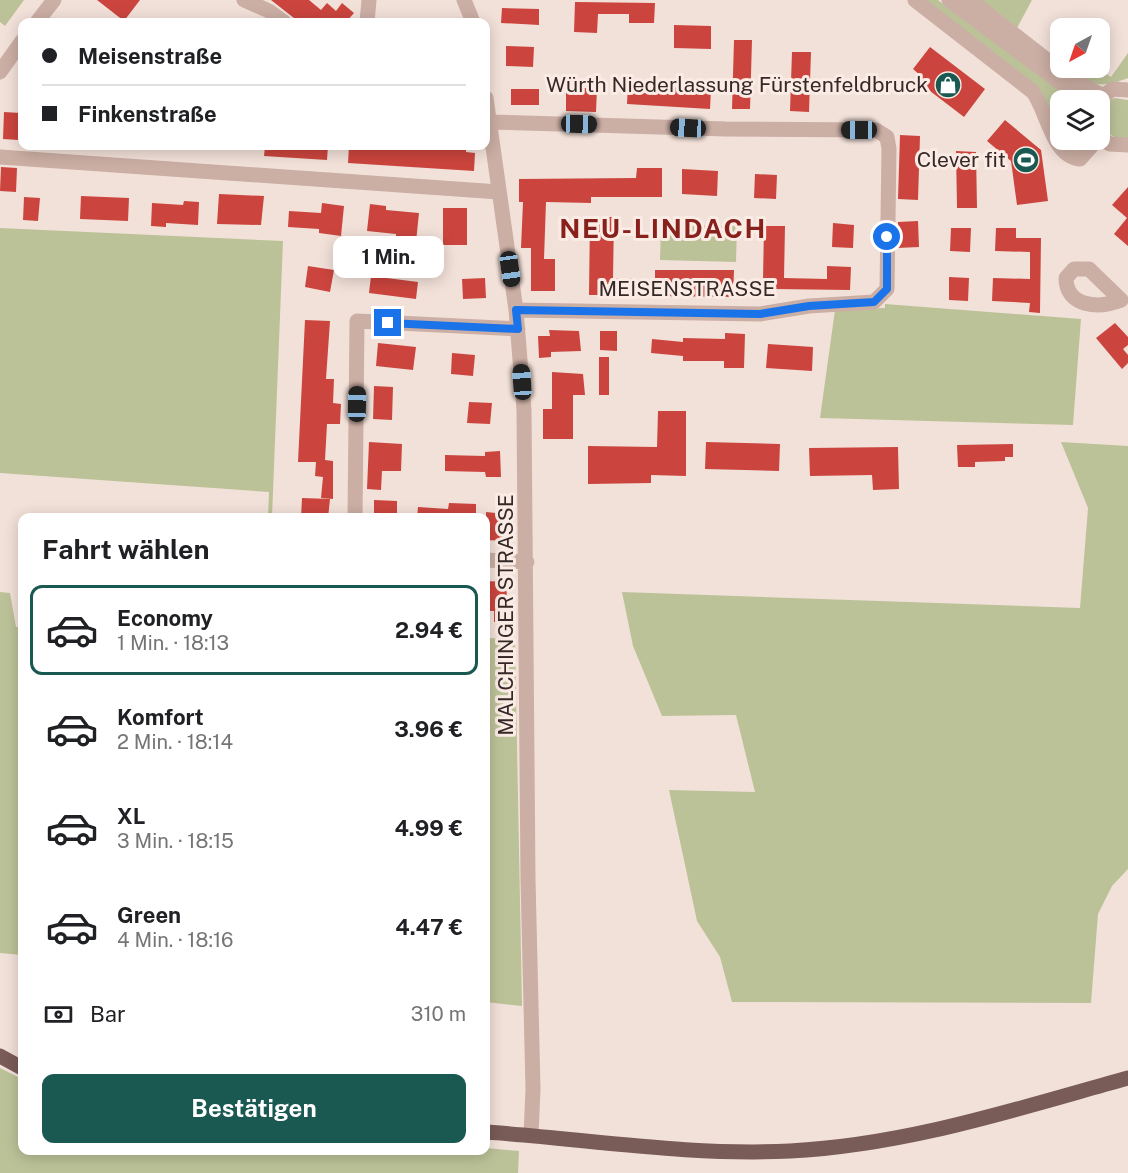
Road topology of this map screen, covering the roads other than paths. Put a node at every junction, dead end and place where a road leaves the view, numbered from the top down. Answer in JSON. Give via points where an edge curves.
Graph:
{"nodes":[{"id":1,"x":54,"y":0,"type":"edge"},
{"id":2,"x":244,"y":0,"type":"edge"},
{"id":3,"x":369,"y":0,"type":"edge"},
{"id":4,"x":464,"y":0,"type":"edge"},
{"id":5,"x":915,"y":0,"type":"edge"},
{"id":6,"x":949,"y":0,"type":"edge"},
{"id":7,"x":970,"y":0,"type":"edge"},
{"id":8,"x":40,"y":18,"type":"edge"},
{"id":9,"x":279,"y":18,"type":"edge"},
{"id":10,"x":368,"y":18,"type":"edge"},
{"id":11,"x":471,"y":18,"type":"edge"},
{"id":12,"x":18,"y":47,"type":"edge"},
{"id":13,"x":0,"y":72,"type":"edge"},
{"id":14,"x":1070,"y":90,"type":"edge"},
{"id":15,"x":1087,"y":90,"type":"edge"},
{"id":16,"x":1128,"y":90,"type":"edge"},
{"id":17,"x":1110,"y":91,"type":"edge"},
{"id":18,"x":490,"y":122,"type":"joint"},
{"id":19,"x":1050,"y":125,"type":"edge"},
{"id":20,"x":1110,"y":144,"type":"edge"},
{"id":21,"x":1128,"y":145,"type":"edge"},
{"id":22,"x":1061,"y":150,"type":"edge"},
{"id":23,"x":1088,"y":150,"type":"edge"},
{"id":24,"x":0,"y":157,"type":"edge"},
{"id":25,"x":499,"y":192,"type":"junction"},
{"id":26,"x":516,"y":310,"type":"junction"},
{"id":27,"x":518,"y":329,"type":"junction"},
{"id":28,"x":355,"y":513,"type":"edge"},
{"id":29,"x":490,"y":560,"type":"edge"},
{"id":30,"x":527,"y":562,"type":"junction"},
{"id":31,"x":0,"y":1056,"type":"edge"},
{"id":32,"x":18,"y":1066,"type":"edge"},
{"id":33,"x":1128,"y":1078,"type":"edge"},
{"id":34,"x":490,"y":1132,"type":"edge"},
{"id":35,"x":531,"y":1135,"type":"junction"}],
"edges":[{"from":1,"to":8,"type":"street"},
{"from":2,"to":9,"type":"street"},
{"from":3,"to":10,"type":"street"},
{"from":4,"to":11,"type":"street"},
{"from":5,"to":19,"type":"street","via":[[1033,92]]},
{"from":6,"to":14,"type":"street"},
{"from":7,"to":15,"type":"street"},
{"from":12,"to":13,"type":"street"},
{"from":16,"to":17,"type":"street"},
{"from":18,"to":25,"type":"street","name":"MALCHINGER STRASSE"},
{"from":18,"to":26,"type":"street","name":"MEISENSTRASSE","via":[[876,130],[887,137],[889,149],[887,289],[874,302],[760,314]]},
{"from":20,"to":21,"type":"street"},
{"from":22,"to":23,"type":"street","via":[[1070,158],[1080,159]]},
{"from":24,"to":25,"type":"street"},
{"from":25,"to":26,"type":"street","name":"MALCHINGER STRASSE"},
{"from":26,"to":27,"type":"street","name":"MALCHINGER STRASSE"},
{"from":27,"to":28,"type":"street","via":[[357,321]]},
{"from":27,"to":30,"type":"street","name":"MALCHINGER STRASSE"},
{"from":29,"to":30,"type":"street"},
{"from":30,"to":35,"type":"street","name":"MALCHINGER STRASSE"},
{"from":31,"to":32,"type":"main road"},
{"from":33,"to":35,"type":"main road","via":[[950,1128],[842,1146],[730,1152]]},
{"from":34,"to":35,"type":"main road"}]}
